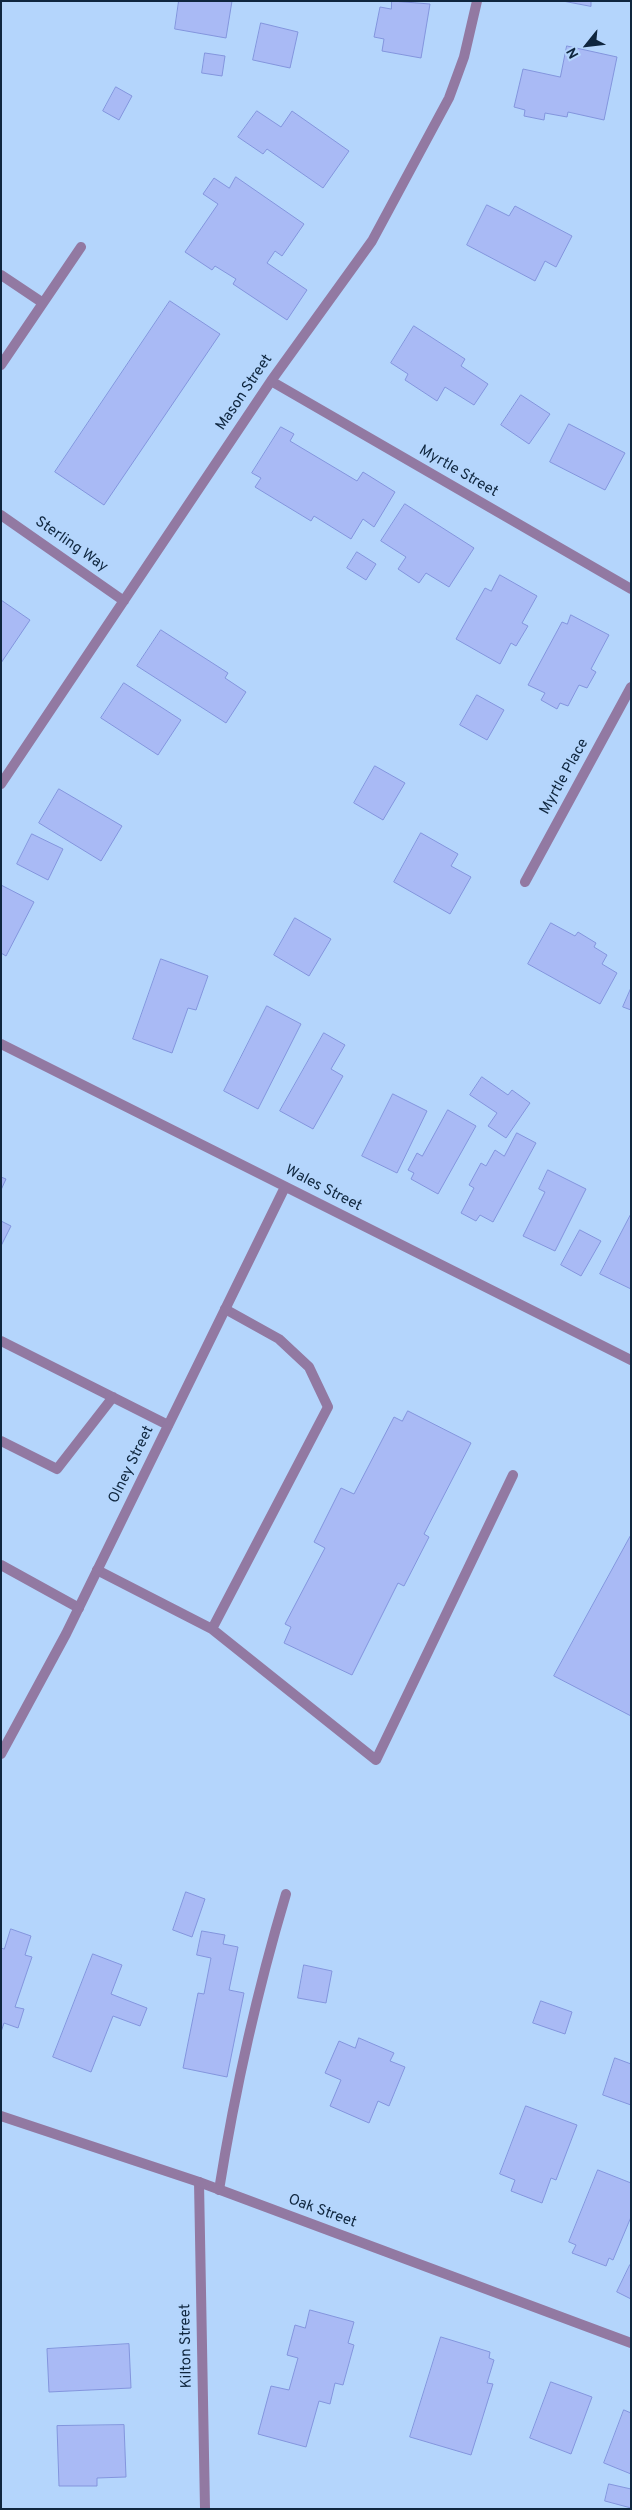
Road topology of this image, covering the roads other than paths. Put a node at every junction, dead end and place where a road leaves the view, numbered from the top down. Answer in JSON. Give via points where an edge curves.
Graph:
{"nodes":[{"id":1,"x":477,"y":1,"type":"edge"},
{"id":2,"x":81,"y":247,"type":"dead end"},
{"id":3,"x":1,"y":275,"type":"edge"},
{"id":4,"x":42,"y":303,"type":"junction"},
{"id":5,"x":1,"y":365,"type":"edge"},
{"id":6,"x":271,"y":381,"type":"junction"},
{"id":7,"x":1,"y":514,"type":"edge"},
{"id":8,"x":631,"y":589,"type":"edge"},
{"id":9,"x":124,"y":601,"type":"junction"},
{"id":10,"x":631,"y":687,"type":"edge"},
{"id":11,"x":1,"y":784,"type":"edge"},
{"id":12,"x":525,"y":882,"type":"dead end"},
{"id":13,"x":1,"y":1044,"type":"edge"},
{"id":14,"x":285,"y":1187,"type":"junction"},
{"id":15,"x":225,"y":1308,"type":"junction"},
{"id":16,"x":1,"y":1341,"type":"edge"},
{"id":17,"x":631,"y":1360,"type":"edge"},
{"id":18,"x":113,"y":1397,"type":"junction"},
{"id":19,"x":168,"y":1424,"type":"junction"},
{"id":20,"x":1,"y":1441,"type":"edge"},
{"id":21,"x":513,"y":1475,"type":"dead end"},
{"id":22,"x":1,"y":1565,"type":"edge"},
{"id":23,"x":97,"y":1570,"type":"junction"},
{"id":24,"x":79,"y":1608,"type":"junction"},
{"id":25,"x":212,"y":1629,"type":"junction"},
{"id":26,"x":1,"y":1754,"type":"edge"},
{"id":27,"x":286,"y":1894,"type":"dead end"},
{"id":28,"x":1,"y":2116,"type":"edge"},
{"id":29,"x":199,"y":2182,"type":"junction"},
{"id":30,"x":219,"y":2190,"type":"junction"},
{"id":31,"x":631,"y":2343,"type":"edge"},
{"id":32,"x":205,"y":2509,"type":"edge"}],
"edges":[{"from":1,"to":6,"type":"street","name":"Mason Street","via":[[458,78],[410,174],[372,241]]},
{"from":2,"to":4,"type":"street"},
{"from":3,"to":4,"type":"street"},
{"from":4,"to":5,"type":"street"},
{"from":6,"to":8,"type":"street","name":"Myrtle Street"},
{"from":6,"to":9,"type":"street","name":"Mason Street"},
{"from":7,"to":9,"type":"street","name":"Sterling Way"},
{"from":9,"to":11,"type":"street","name":"Mason Street"},
{"from":10,"to":12,"type":"street","name":"Myrtle Place"},
{"from":13,"to":14,"type":"street","name":"Wales Street"},
{"from":14,"to":15,"type":"street","name":"Olney Street"},
{"from":14,"to":17,"type":"street","name":"Wales Street"},
{"from":15,"to":19,"type":"street","name":"Olney Street"},
{"from":15,"to":25,"type":"street","via":[[279,1339],[308,1367],[328,1406]]},
{"from":16,"to":18,"type":"street"},
{"from":18,"to":19,"type":"street"},
{"from":18,"to":20,"type":"street","via":[[57,1468]]},
{"from":19,"to":23,"type":"street","name":"Olney Street"},
{"from":21,"to":25,"type":"street","via":[[376,1760]]},
{"from":22,"to":24,"type":"street"},
{"from":23,"to":24,"type":"street","name":"Olney Street"},
{"from":23,"to":25,"type":"street"},
{"from":24,"to":26,"type":"street","name":"Olney Street"},
{"from":27,"to":30,"type":"street","via":[[260,1983],[231,2115]]},
{"from":28,"to":29,"type":"street","name":"Oak Street"},
{"from":29,"to":30,"type":"street","name":"Oak Street"},
{"from":29,"to":32,"type":"street","name":"Kilton Street"},
{"from":30,"to":31,"type":"street","name":"Oak Street"}]}
